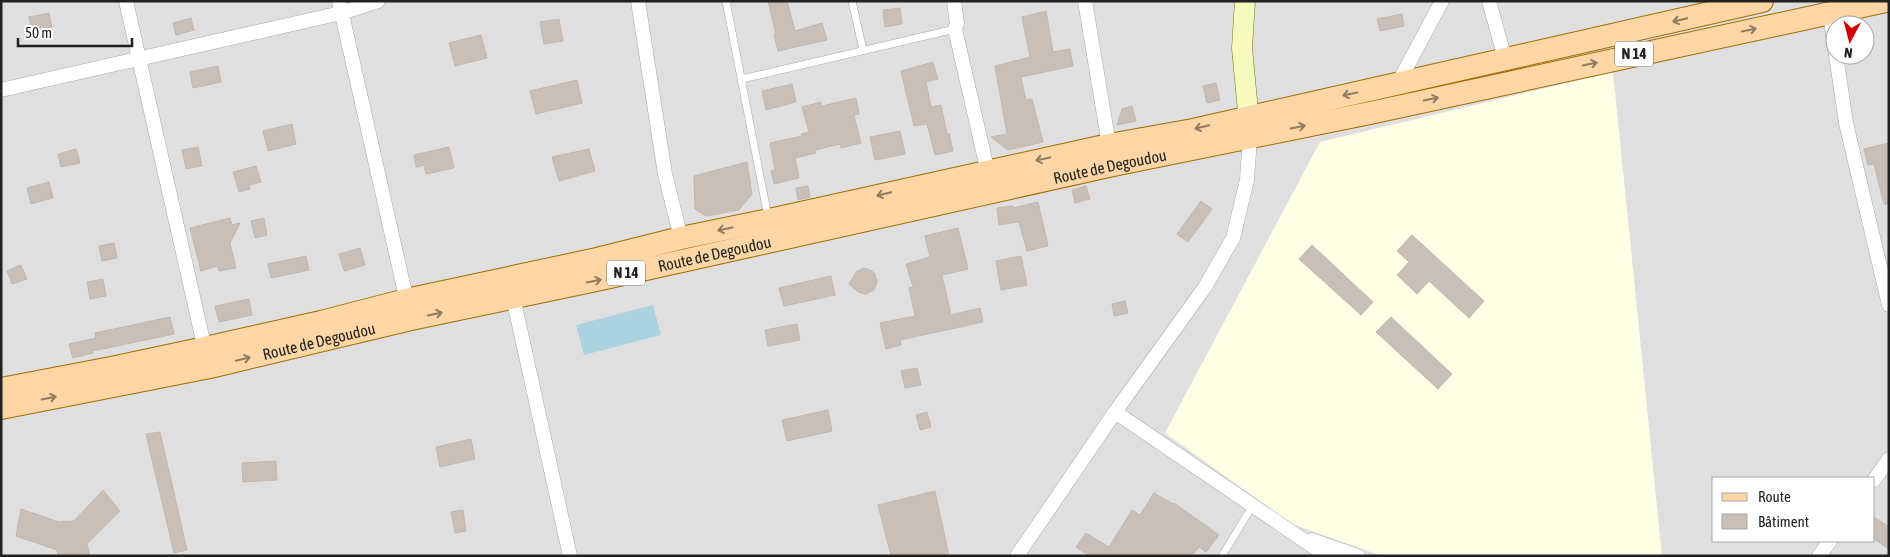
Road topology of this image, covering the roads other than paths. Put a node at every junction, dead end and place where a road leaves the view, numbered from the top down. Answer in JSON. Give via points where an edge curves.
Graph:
{"nodes":[{"id":1,"x":126,"y":1,"type":"edge"},
{"id":2,"x":378,"y":1,"type":"edge"},
{"id":3,"x":638,"y":1,"type":"edge"},
{"id":4,"x":726,"y":1,"type":"edge"},
{"id":5,"x":852,"y":1,"type":"edge"},
{"id":6,"x":954,"y":1,"type":"edge"},
{"id":7,"x":1084,"y":1,"type":"edge"},
{"id":8,"x":1245,"y":1,"type":"edge"},
{"id":9,"x":1442,"y":1,"type":"edge"},
{"id":10,"x":1489,"y":1,"type":"edge"},
{"id":11,"x":1762,"y":1,"type":"edge"},
{"id":12,"x":1886,"y":1,"type":"edge"},
{"id":13,"x":340,"y":7,"type":"edge"},
{"id":14,"x":1830,"y":12,"type":"junction"},
{"id":15,"x":1830,"y":15,"type":"edge"},
{"id":16,"x":955,"y":29,"type":"junction"},
{"id":17,"x":863,"y":50,"type":"junction"},
{"id":18,"x":140,"y":59,"type":"junction"},
{"id":19,"x":1505,"y":59,"type":"junction"},
{"id":20,"x":1837,"y":65,"type":"edge"},
{"id":21,"x":742,"y":78,"type":"junction"},
{"id":22,"x":1398,"y":84,"type":"junction"},
{"id":23,"x":1,"y":90,"type":"edge"},
{"id":24,"x":1384,"y":109,"type":"junction"},
{"id":25,"x":1250,"y":126,"type":"junction"},
{"id":26,"x":1111,"y":155,"type":"junction"},
{"id":27,"x":988,"y":171,"type":"junction"},
{"id":28,"x":992,"y":192,"type":"junction"},
{"id":29,"x":770,"y":230,"type":"junction"},
{"id":30,"x":681,"y":238,"type":"junction"},
{"id":31,"x":514,"y":297,"type":"junction"},
{"id":32,"x":1889,"y":305,"type":"edge"},
{"id":33,"x":409,"y":309,"type":"junction"},
{"id":34,"x":207,"y":358,"type":"junction"},
{"id":35,"x":2,"y":400,"type":"edge"},
{"id":36,"x":1115,"y":412,"type":"junction"},
{"id":37,"x":1889,"y":459,"type":"edge"},
{"id":38,"x":1875,"y":479,"type":"edge"},
{"id":39,"x":1253,"y":506,"type":"junction"},
{"id":40,"x":1295,"y":534,"type":"junction"},
{"id":41,"x":1829,"y":542,"type":"edge"},
{"id":42,"x":570,"y":556,"type":"edge"},
{"id":43,"x":1017,"y":556,"type":"edge"},
{"id":44,"x":1222,"y":556,"type":"edge"},
{"id":45,"x":1327,"y":556,"type":"edge"},
{"id":46,"x":1358,"y":556,"type":"edge"},
{"id":47,"x":1819,"y":556,"type":"edge"}],
"edges":[{"from":1,"to":18,"type":"street"},
{"from":2,"to":13,"type":"street"},
{"from":3,"to":30,"type":"street","via":[[665,174]]},
{"from":4,"to":21,"type":"lane"},
{"from":5,"to":17,"type":"lane"},
{"from":6,"to":16,"type":"street"},
{"from":7,"to":26,"type":"street"},
{"from":8,"to":25,"type":"street","via":[[1242,48]]},
{"from":9,"to":22,"type":"street"},
{"from":10,"to":19,"type":"street"},
{"from":11,"to":19,"type":"main road","number":"N 14","one_way":true},
{"from":12,"to":14,"type":"main road","number":"N 14"},
{"from":13,"to":18,"type":"street"},
{"from":13,"to":33,"type":"street"},
{"from":14,"to":15,"type":"street"},
{"from":24,"to":14,"type":"main road","number":"N 14","one_way":true},
{"from":16,"to":17,"type":"lane"},
{"from":16,"to":27,"type":"street"},
{"from":17,"to":21,"type":"lane"},
{"from":18,"to":23,"type":"street"},
{"from":18,"to":34,"type":"street"},
{"from":19,"to":22,"type":"main road","number":"N 14"},
{"from":20,"to":32,"type":"street","via":[[1846,123]]},
{"from":21,"to":29,"type":"lane"},
{"from":22,"to":24,"type":"street"},
{"from":22,"to":25,"type":"main road","number":"N 14","one_way":true},
{"from":25,"to":24,"type":"main road","number":"N 14","one_way":true},
{"from":25,"to":26,"type":"main road","name":"Route de Degoudou","number":"N 14"},
{"from":25,"to":36,"type":"street","via":[[1246,180],[1233,238],[1205,287]]},
{"from":26,"to":27,"type":"main road","name":"Route de Degoudou","number":"N 14","one_way":true},
{"from":26,"to":28,"type":"main road","name":"Route de Degoudou","number":"N 14"},
{"from":27,"to":28,"type":"street"},
{"from":27,"to":29,"type":"main road","name":"Route de Degoudou","number":"N 14","one_way":true},
{"from":28,"to":29,"type":"main road","name":"Route de Degoudou","number":"N 14"},
{"from":29,"to":30,"type":"main road","name":"Route de Degoudou","number":"N 14","one_way":true},
{"from":31,"to":29,"type":"main road","name":"Route de Degoudou","number":"N 14","one_way":true,"via":[[601,279]]},
{"from":30,"to":33,"type":"main road","name":"Route de Degoudou","number":"N 14"},
{"from":33,"to":31,"type":"main road","name":"Route de Degoudou","number":"N 14","one_way":true},
{"from":31,"to":42,"type":"street"},
{"from":33,"to":34,"type":"main road","name":"Route de Degoudou","number":"N 14"},
{"from":34,"to":35,"type":"main road","name":"Route de Degoudou","number":"N 14"},
{"from":36,"to":39,"type":"street"},
{"from":36,"to":43,"type":"street"},
{"from":37,"to":38,"type":"street"},
{"from":39,"to":40,"type":"street"},
{"from":39,"to":44,"type":"lane"},
{"from":40,"to":45,"type":"street"},
{"from":40,"to":46,"type":"street"},
{"from":41,"to":47,"type":"street"}]}
